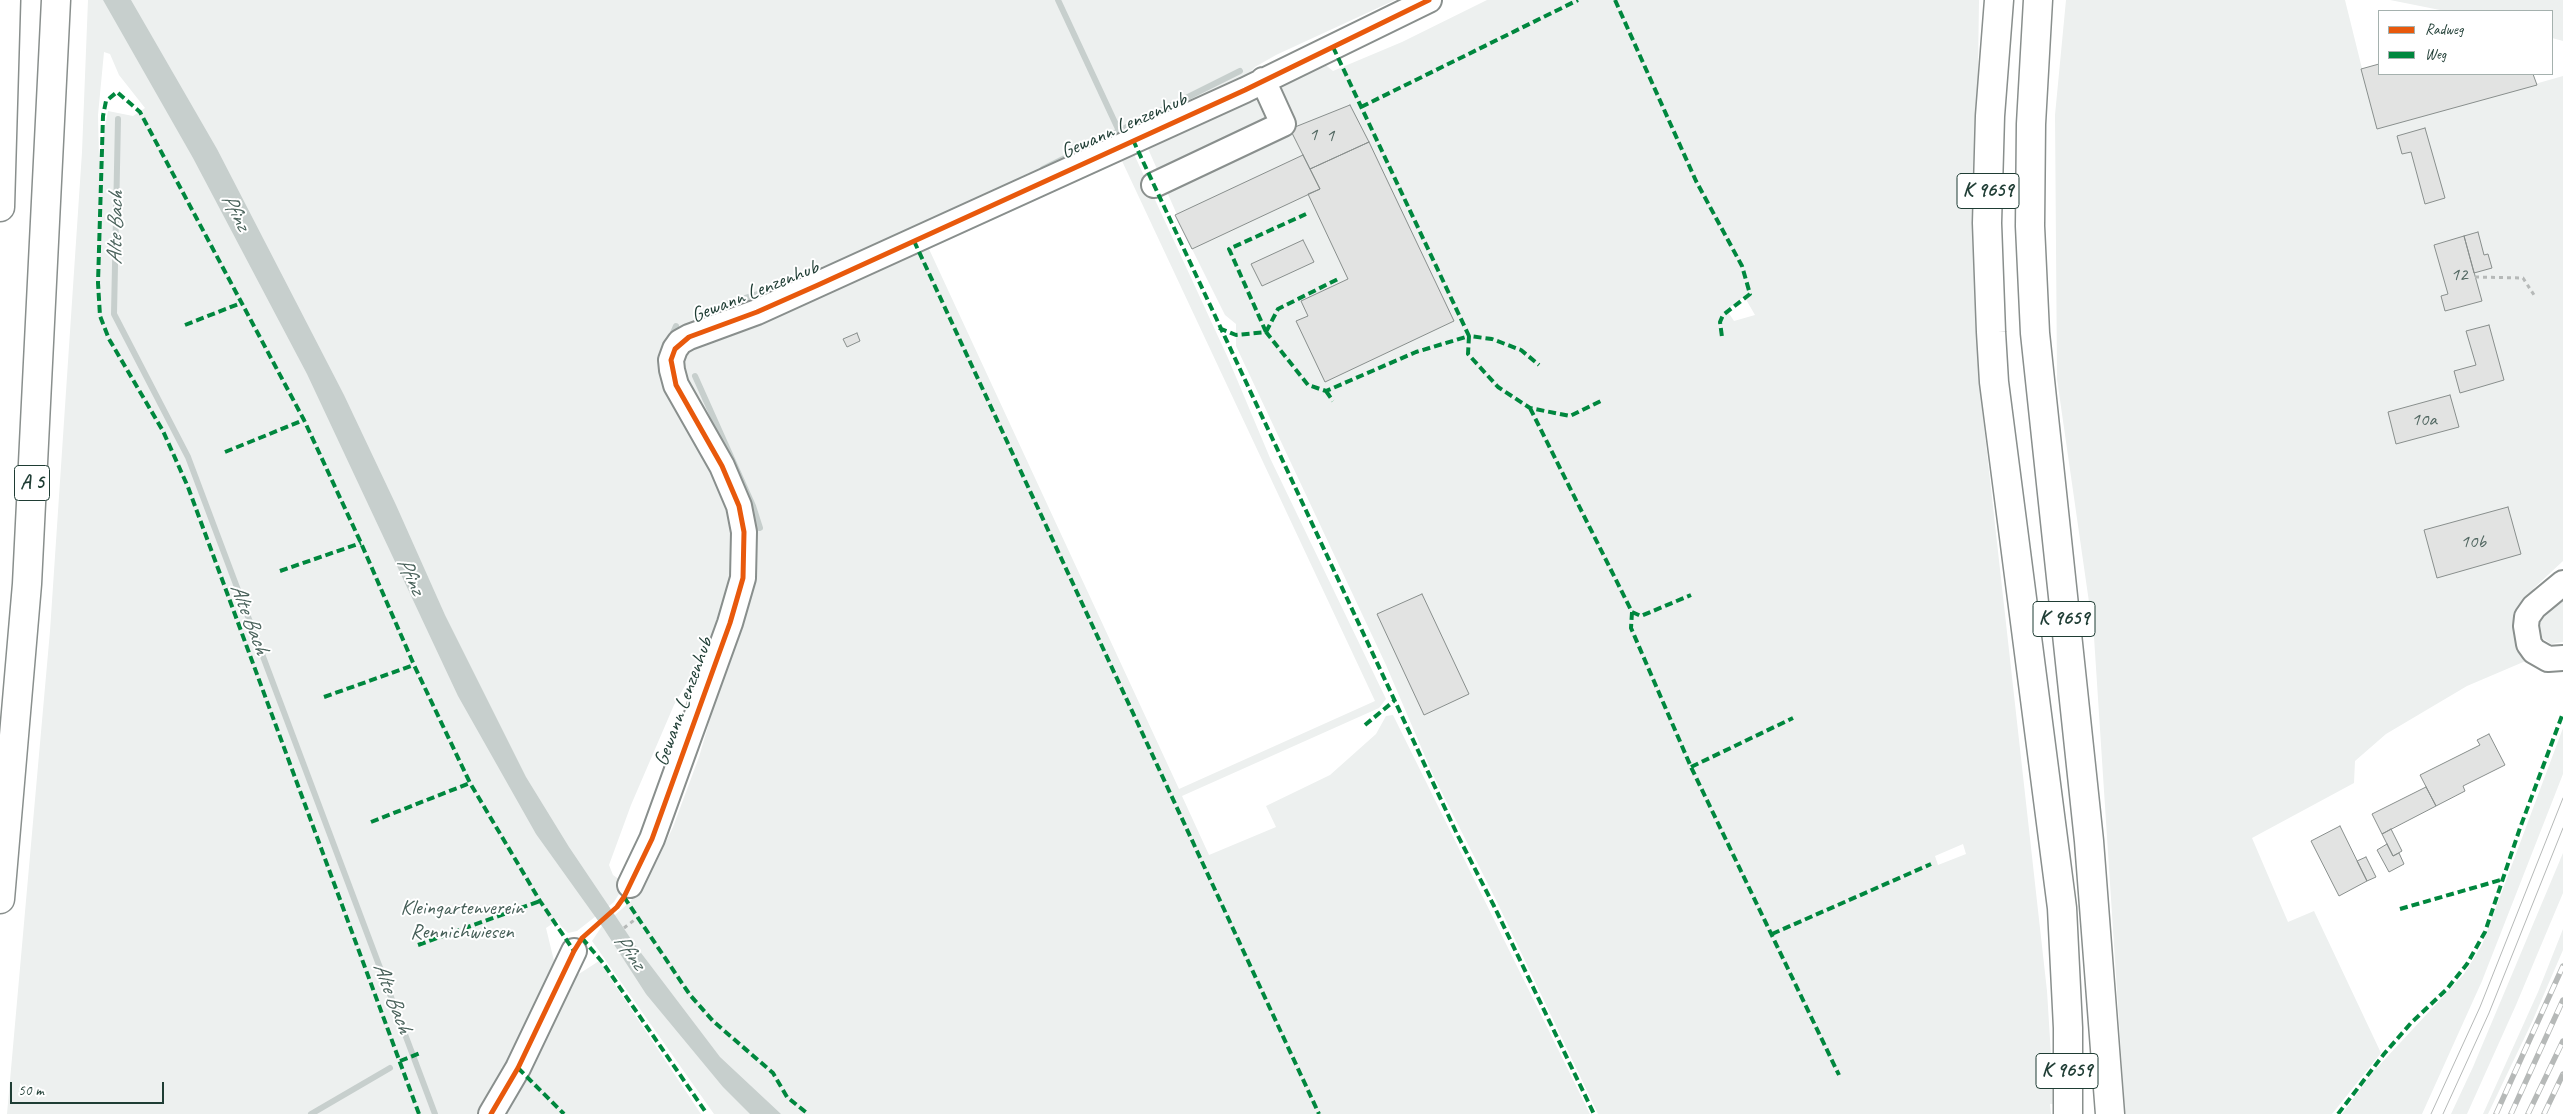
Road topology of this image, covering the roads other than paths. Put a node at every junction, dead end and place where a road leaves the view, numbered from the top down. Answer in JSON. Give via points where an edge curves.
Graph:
{"nodes":[{"id":1,"x":6,"y":0,"type":"edge"},
{"id":2,"x":56,"y":0,"type":"edge"},
{"id":3,"x":1429,"y":0,"type":"edge"},
{"id":4,"x":1999,"y":0,"type":"edge"},
{"id":5,"x":2038,"y":0,"type":"edge"},
{"id":6,"x":1263,"y":80,"type":"junction"},
{"id":7,"x":1154,"y":184,"type":"dead end"},
{"id":8,"x":0,"y":208,"type":"edge"},
{"id":9,"x":2563,"y":583,"type":"edge"},
{"id":10,"x":2563,"y":658,"type":"edge"},
{"id":11,"x":630,"y":885,"type":"dead end"},
{"id":12,"x":0,"y":899,"type":"edge"},
{"id":13,"x":574,"y":951,"type":"dead end"},
{"id":14,"x":491,"y":1114,"type":"edge"},
{"id":15,"x":2068,"y":1114,"type":"edge"},
{"id":16,"x":2110,"y":1114,"type":"edge"}],
"edges":[{"from":1,"to":8,"type":"main road"},
{"from":2,"to":12,"type":"main road","number":"A 5","via":[[27,574]]},
{"from":3,"to":6,"type":"street","name":"Gewann Lenzenhub"},
{"from":4,"to":15,"type":"main road","number":"K 9659","via":[[1989,126],[1990,332],[2062,908],[2068,1028]]},
{"from":5,"to":16,"type":"main road","number":"K 9659","via":[[2030,180],[2035,333],[2089,842]]},
{"from":6,"to":7,"type":"street","via":[[1283,124]]},
{"from":6,"to":11,"type":"street","name":"Gewann Lenzenhub","via":[[774,305],[689,336],[674,349],[671,360],[676,385],[722,466],[738,506],[744,532],[743,578],[730,623],[652,839]]},
{"from":9,"to":10,"type":"street","via":[[2534,606],[2526,626],[2534,651],[2548,659]]},
{"from":13,"to":14,"type":"street","via":[[518,1068]]}]}
